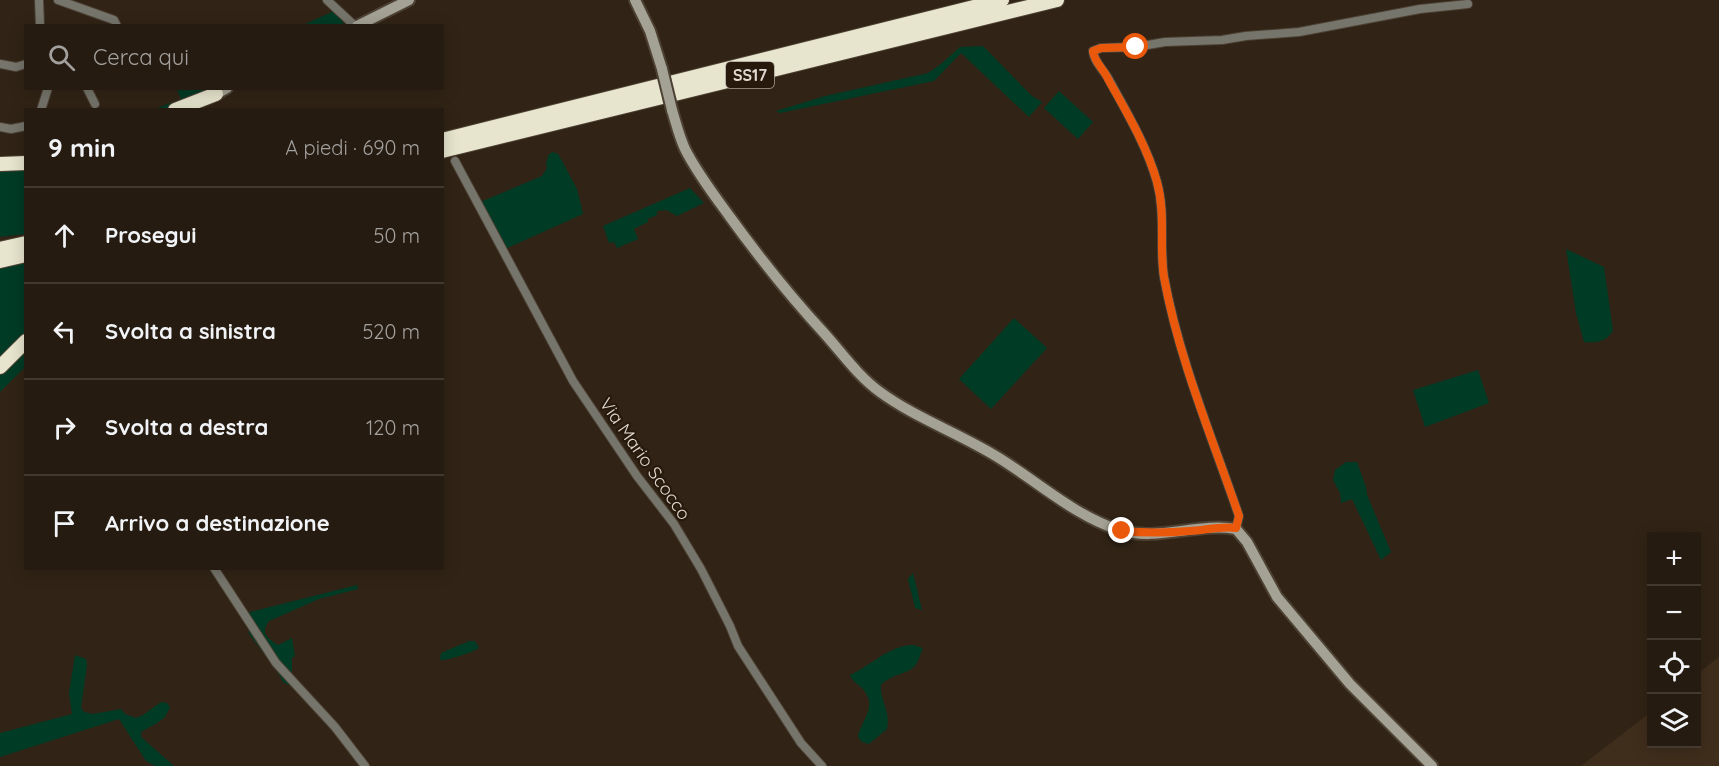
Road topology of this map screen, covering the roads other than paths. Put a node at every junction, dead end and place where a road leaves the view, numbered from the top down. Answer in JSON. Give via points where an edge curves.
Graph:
{"nodes":[{"id":1,"x":39,"y":0,"type":"edge"},
{"id":2,"x":58,"y":0,"type":"edge"},
{"id":3,"x":327,"y":0,"type":"edge"},
{"id":4,"x":409,"y":0,"type":"edge"},
{"id":5,"x":635,"y":0,"type":"edge"},
{"id":6,"x":1002,"y":0,"type":"edge"},
{"id":7,"x":1057,"y":0,"type":"edge"},
{"id":8,"x":1468,"y":4,"type":"dead end"},
{"id":9,"x":40,"y":24,"type":"edge"},
{"id":10,"x":116,"y":24,"type":"edge"},
{"id":11,"x":354,"y":24,"type":"edge"},
{"id":12,"x":360,"y":24,"type":"edge"},
{"id":13,"x":0,"y":64,"type":"edge"},
{"id":14,"x":24,"y":65,"type":"edge"},
{"id":15,"x":47,"y":90,"type":"edge"},
{"id":16,"x":88,"y":90,"type":"edge"},
{"id":17,"x":222,"y":91,"type":"edge"},
{"id":18,"x":95,"y":104,"type":"dead end"},
{"id":19,"x":42,"y":108,"type":"edge"},
{"id":20,"x":181,"y":108,"type":"edge"},
{"id":21,"x":192,"y":108,"type":"edge"},
{"id":22,"x":24,"y":126,"type":"edge"},
{"id":23,"x":0,"y":127,"type":"edge"},
{"id":24,"x":444,"y":140,"type":"edge"},
{"id":25,"x":444,"y":151,"type":"edge"},
{"id":26,"x":455,"y":161,"type":"dead end"},
{"id":27,"x":24,"y":163,"type":"edge"},
{"id":28,"x":0,"y":164,"type":"edge"},
{"id":29,"x":24,"y":238,"type":"edge"},
{"id":30,"x":0,"y":239,"type":"edge"},
{"id":31,"x":24,"y":243,"type":"edge"},
{"id":32,"x":0,"y":249,"type":"edge"},
{"id":33,"x":24,"y":255,"type":"edge"},
{"id":34,"x":0,"y":261,"type":"edge"},
{"id":35,"x":24,"y":343,"type":"edge"},
{"id":36,"x":0,"y":367,"type":"edge"},
{"id":37,"x":1236,"y":528,"type":"junction"},
{"id":38,"x":215,"y":570,"type":"edge"},
{"id":39,"x":365,"y":766,"type":"edge"},
{"id":40,"x":822,"y":766,"type":"edge"},
{"id":41,"x":1432,"y":766,"type":"edge"}],
"edges":[{"from":1,"to":9,"type":"street"},
{"from":2,"to":10,"type":"street"},
{"from":3,"to":11,"type":"street"},
{"from":4,"to":12,"type":"street"},
{"from":5,"to":37,"type":"street","bridge":true,"via":[[650,31],[684,147],[697,171],[767,267],[857,372],[881,393],[993,454],[1104,525],[1146,533]]},
{"from":6,"to":24,"type":"highway","number":"SS17"},
{"from":7,"to":25,"type":"highway","number":"SS17"},
{"from":8,"to":37,"type":"street","via":[[1299,32],[1093,51],[1149,158],[1157,182],[1163,213],[1164,274],[1173,316],[1189,378],[1239,516]]},
{"from":13,"to":14,"type":"street"},
{"from":15,"to":19,"type":"street"},
{"from":16,"to":18,"type":"street"},
{"from":17,"to":20,"type":"highway"},
{"from":17,"to":21,"type":"highway"},
{"from":22,"to":23,"type":"street"},
{"from":26,"to":40,"type":"street","name":"Via Mario Scocco","via":[[573,381],[674,524],[701,569],[738,646],[796,736]]},
{"from":27,"to":28,"type":"highway"},
{"from":29,"to":30,"type":"highway"},
{"from":31,"to":32,"type":"highway"},
{"from":33,"to":34,"type":"highway"},
{"from":35,"to":36,"type":"highway"},
{"from":37,"to":41,"type":"street","via":[[1277,597],[1350,684]]},
{"from":38,"to":39,"type":"street","via":[[276,663]]}]}
